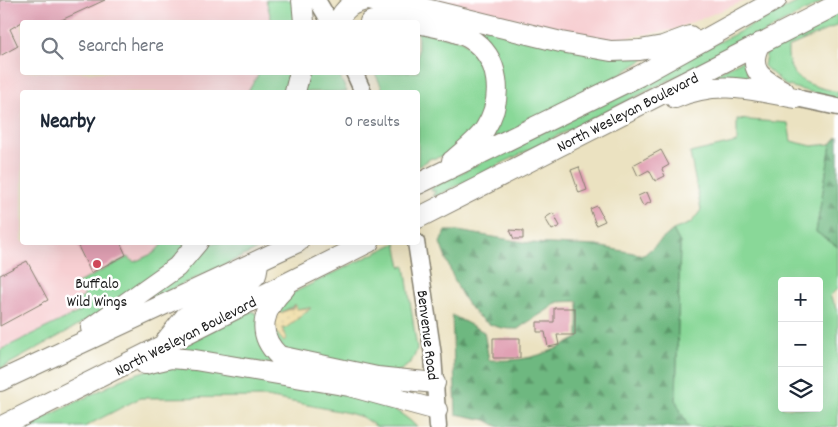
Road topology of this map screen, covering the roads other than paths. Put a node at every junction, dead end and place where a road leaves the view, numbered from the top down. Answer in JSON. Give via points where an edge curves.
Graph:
{"nodes":[{"id":1,"x":302,"y":0,"type":"edge"},
{"id":2,"x":317,"y":0,"type":"edge"},
{"id":3,"x":367,"y":0,"type":"edge"},
{"id":4,"x":389,"y":0,"type":"edge"},
{"id":5,"x":776,"y":0,"type":"edge"},
{"id":6,"x":838,"y":4,"type":"edge"},
{"id":7,"x":753,"y":13,"type":"junction"},
{"id":8,"x":420,"y":18,"type":"edge"},
{"id":9,"x":304,"y":20,"type":"edge"},
{"id":10,"x":329,"y":20,"type":"edge"},
{"id":11,"x":339,"y":20,"type":"edge"},
{"id":12,"x":376,"y":20,"type":"edge"},
{"id":13,"x":760,"y":43,"type":"junction"},
{"id":14,"x":299,"y":75,"type":"edge"},
{"id":15,"x":355,"y":75,"type":"edge"},
{"id":16,"x":296,"y":90,"type":"edge"},
{"id":17,"x":362,"y":90,"type":"edge"},
{"id":18,"x":796,"y":98,"type":"junction"},
{"id":19,"x":838,"y":108,"type":"edge"},
{"id":20,"x":580,"y":135,"type":"junction"},
{"id":21,"x":439,"y":174,"type":"junction"},
{"id":22,"x":420,"y":183,"type":"edge"},
{"id":23,"x":420,"y":217,"type":"edge"},
{"id":24,"x":195,"y":245,"type":"edge"},
{"id":25,"x":292,"y":245,"type":"edge"},
{"id":26,"x":363,"y":245,"type":"edge"},
{"id":27,"x":417,"y":250,"type":"edge"},
{"id":28,"x":258,"y":262,"type":"junction"},
{"id":29,"x":318,"y":268,"type":"junction"},
{"id":30,"x":160,"y":347,"type":"junction"},
{"id":31,"x":47,"y":359,"type":"junction"},
{"id":32,"x":0,"y":381,"type":"edge"},
{"id":33,"x":435,"y":383,"type":"junction"},
{"id":34,"x":76,"y":390,"type":"junction"},
{"id":35,"x":438,"y":419,"type":"edge"},
{"id":36,"x":0,"y":427,"type":"edge"}],
"edges":[{"from":1,"to":9,"type":"highway"},
{"from":2,"to":10,"type":"main road"},
{"from":3,"to":8,"type":"highway","via":[[403,8]]},
{"from":3,"to":11,"type":"highway","via":[[347,7]]},
{"from":4,"to":8,"type":"highway"},
{"from":5,"to":7,"type":"highway","name":"North Wesleyan Boulevard"},
{"from":6,"to":13,"type":"highway","name":"North Wesleyan Boulevard"},
{"from":7,"to":8,"type":"highway","via":[[663,46],[611,51]]},
{"from":7,"to":21,"type":"highway","name":"North Wesleyan Boulevard","via":[[638,76]]},
{"from":8,"to":12,"type":"highway"},
{"from":8,"to":21,"type":"highway","via":[[469,38],[485,52],[497,80],[497,98],[484,131]]},
{"from":13,"to":18,"type":"highway","via":[[755,52],[757,71],[764,80]]},
{"from":13,"to":20,"type":"highway","name":"North Wesleyan Boulevard"},
{"from":14,"to":16,"type":"highway"},
{"from":15,"to":17,"type":"main road"},
{"from":18,"to":19,"type":"main road"},
{"from":18,"to":20,"type":"highway","via":[[739,88],[693,90]]},
{"from":20,"to":23,"type":"highway","name":"North Wesleyan Boulevard"},
{"from":21,"to":22,"type":"highway","name":"North Wesleyan Boulevard"},
{"from":24,"to":31,"type":"highway","via":[[177,266]]},
{"from":25,"to":28,"type":"highway","name":"North Wesleyan Boulevard"},
{"from":26,"to":29,"type":"highway","name":"North Wesleyan Boulevard"},
{"from":27,"to":33,"type":"main road","name":"Benvenue Road"},
{"from":28,"to":30,"type":"highway","via":[[252,279],[186,317]]},
{"from":28,"to":31,"type":"highway","name":"North Wesleyan Boulevard"},
{"from":29,"to":30,"type":"highway","name":"North Wesleyan Boulevard"},
{"from":29,"to":33,"type":"highway","via":[[284,288],[272,301],[264,318],[264,333],[279,356],[377,377]]},
{"from":30,"to":34,"type":"highway","name":"North Wesleyan Boulevard"},
{"from":31,"to":32,"type":"highway","name":"North Wesleyan Boulevard"},
{"from":33,"to":35,"type":"main road","name":"Benvenue Road"},
{"from":34,"to":35,"type":"highway","via":[[133,367],[171,358],[349,386]]},
{"from":34,"to":36,"type":"highway","name":"North Wesleyan Boulevard"}]}
